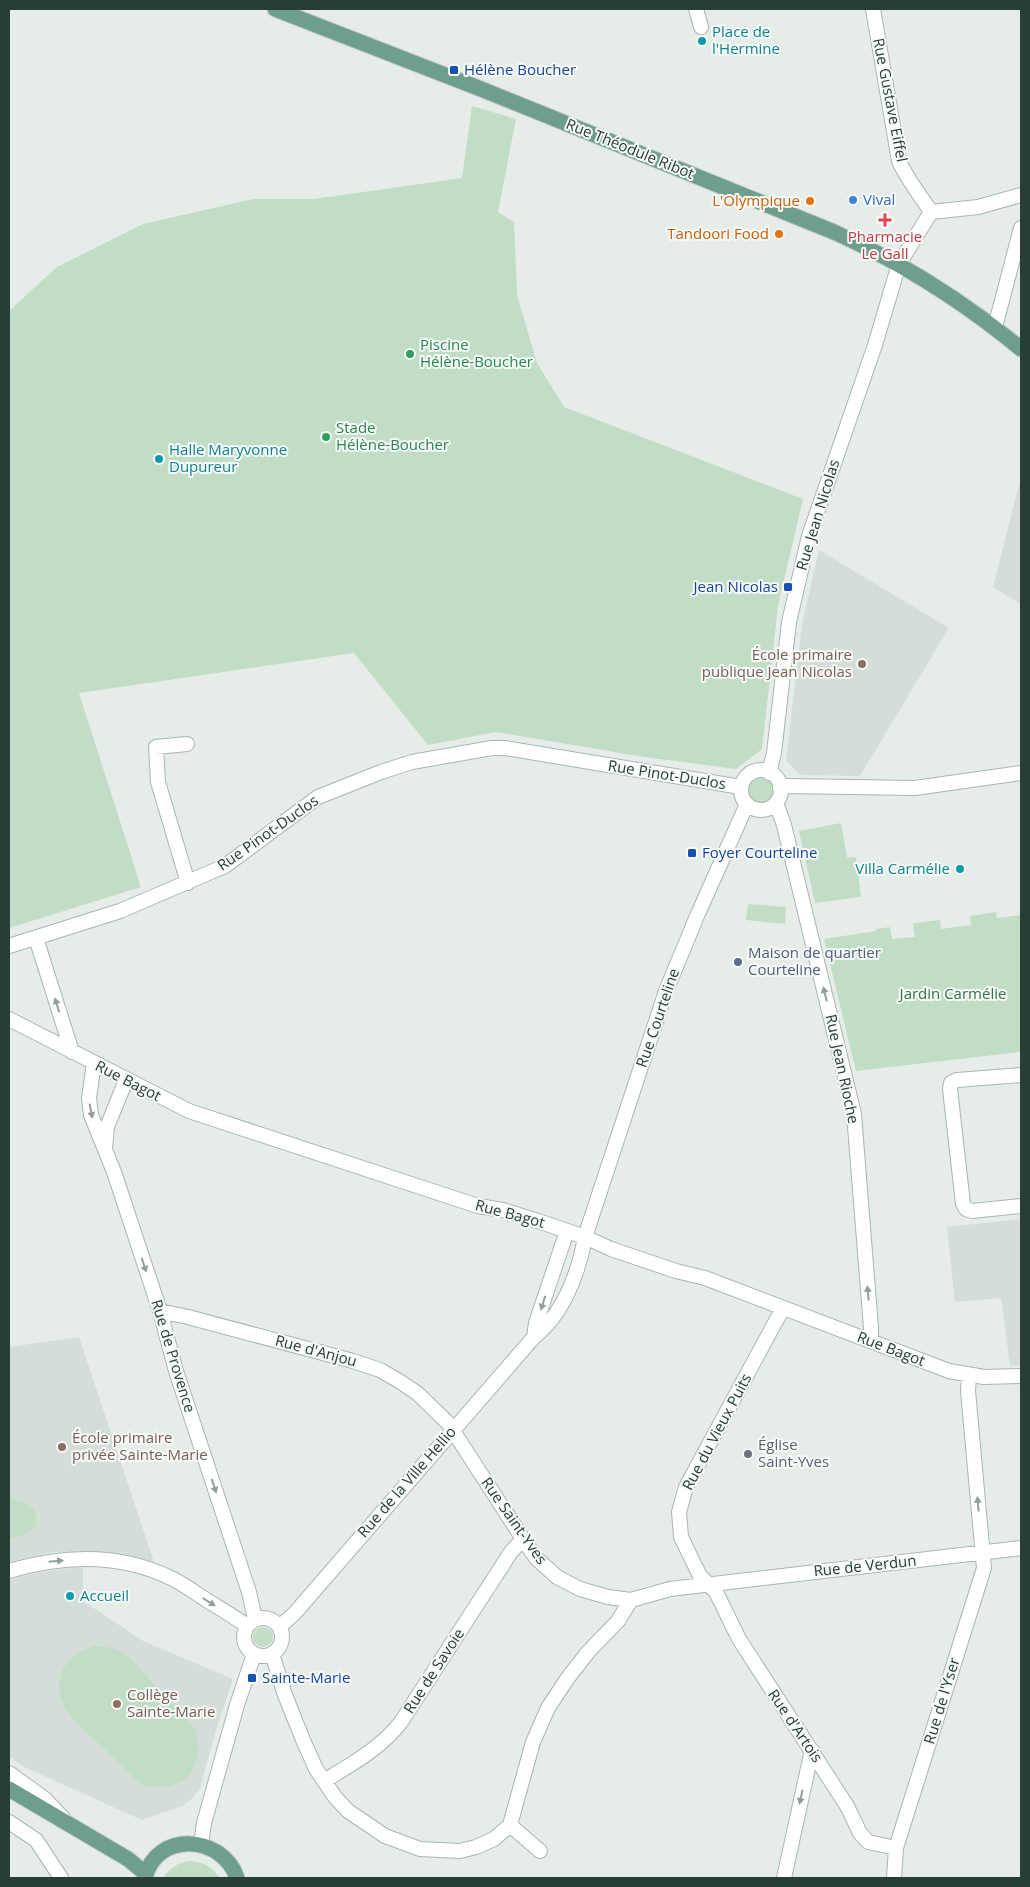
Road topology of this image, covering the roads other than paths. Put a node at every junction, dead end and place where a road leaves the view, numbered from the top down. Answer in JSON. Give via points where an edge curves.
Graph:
{"nodes":[{"id":1,"x":275,"y":9,"type":"edge"},
{"id":2,"x":696,"y":9,"type":"edge"},
{"id":3,"x":873,"y":9,"type":"edge"},
{"id":4,"x":701,"y":27,"type":"dead end"},
{"id":5,"x":1021,"y":195,"type":"edge"},
{"id":6,"x":931,"y":212,"type":"junction"},
{"id":7,"x":1021,"y":228,"type":"edge"},
{"id":8,"x":899,"y":264,"type":"junction"},
{"id":9,"x":995,"y":327,"type":"junction"},
{"id":10,"x":1021,"y":349,"type":"edge"},
{"id":11,"x":187,"y":744,"type":"dead end"},
{"id":12,"x":769,"y":773,"type":"junction"},
{"id":13,"x":1021,"y":774,"type":"edge"},
{"id":14,"x":741,"y":787,"type":"junction"},
{"id":15,"x":780,"y":788,"type":"junction"},
{"id":16,"x":747,"y":804,"type":"junction"},
{"id":17,"x":776,"y":804,"type":"junction"},
{"id":18,"x":188,"y":883,"type":"junction"},
{"id":19,"x":36,"y":938,"type":"junction"},
{"id":20,"x":9,"y":946,"type":"edge"},
{"id":21,"x":9,"y":1019,"type":"edge"},
{"id":22,"x":72,"y":1052,"type":"junction"},
{"id":23,"x":94,"y":1063,"type":"junction"},
{"id":24,"x":1021,"y":1075,"type":"edge"},
{"id":25,"x":126,"y":1080,"type":"junction"},
{"id":26,"x":105,"y":1151,"type":"junction"},
{"id":27,"x":1021,"y":1206,"type":"edge"},
{"id":28,"x":567,"y":1231,"type":"junction"},
{"id":29,"x":585,"y":1237,"type":"junction"},
{"id":30,"x":782,"y":1308,"type":"junction"},
{"id":31,"x":160,"y":1311,"type":"junction"},
{"id":32,"x":534,"y":1337,"type":"junction"},
{"id":33,"x":871,"y":1341,"type":"junction"},
{"id":34,"x":969,"y":1376,"type":"junction"},
{"id":35,"x":1021,"y":1376,"type":"edge"},
{"id":36,"x":452,"y":1431,"type":"junction"},
{"id":37,"x":523,"y":1539,"type":"junction"},
{"id":38,"x":1021,"y":1548,"type":"edge"},
{"id":39,"x":982,"y":1553,"type":"junction"},
{"id":40,"x":9,"y":1571,"type":"edge"},
{"id":41,"x":708,"y":1584,"type":"junction"},
{"id":42,"x":631,"y":1600,"type":"junction"},
{"id":43,"x":251,"y":1622,"type":"junction"},
{"id":44,"x":279,"y":1627,"type":"junction"},
{"id":45,"x":254,"y":1654,"type":"junction"},
{"id":46,"x":272,"y":1654,"type":"junction"},
{"id":47,"x":812,"y":1750,"type":"junction"},
{"id":48,"x":9,"y":1773,"type":"edge"},
{"id":49,"x":324,"y":1781,"type":"junction"},
{"id":50,"x":9,"y":1788,"type":"edge"},
{"id":51,"x":9,"y":1822,"type":"edge"},
{"id":52,"x":66,"y":1822,"type":"junction"},
{"id":53,"x":510,"y":1825,"type":"junction"},
{"id":54,"x":201,"y":1844,"type":"junction"},
{"id":55,"x":896,"y":1848,"type":"junction"},
{"id":56,"x":540,"y":1851,"type":"dead end"},
{"id":57,"x":146,"y":1876,"type":"edge"},
{"id":58,"x":61,"y":1878,"type":"edge"},
{"id":59,"x":237,"y":1878,"type":"edge"},
{"id":60,"x":784,"y":1878,"type":"edge"},
{"id":61,"x":894,"y":1878,"type":"edge"}],
"edges":[{"from":1,"to":8,"type":"main road","name":"Rue Théodule Ribot","via":[[488,91],[834,232]]},
{"from":2,"to":4,"type":"street"},
{"from":3,"to":6,"type":"street","name":"Rue Gustave Eiffel","via":[[899,161]]},
{"from":5,"to":6,"type":"street","via":[[978,207]]},
{"from":6,"to":8,"type":"street","name":"Rue Jean Nicolas"},
{"from":7,"to":9,"type":"street"},
{"from":8,"to":9,"type":"main road","name":"Rue Théodule Ribot"},
{"from":8,"to":12,"type":"street","name":"Rue Jean Nicolas","via":[[807,545],[789,622]]},
{"from":9,"to":10,"type":"main road","name":"Rue Théodule Ribot"},
{"from":11,"to":18,"type":"street","via":[[156,747],[158,782]]},
{"from":12,"to":14,"type":"street","via":[[753,772]]},
{"from":12,"to":15,"type":"street","via":[[777,779]]},
{"from":13,"to":15,"type":"street","via":[[915,788]]},
{"from":14,"to":16,"type":"street"},
{"from":14,"to":18,"type":"street","name":"Rue Pinot-Duclos","via":[[505,748],[467,752],[412,762],[318,797],[225,866]]},
{"from":15,"to":17,"type":"street"},
{"from":16,"to":17,"type":"street","via":[[758,810]]},
{"from":16,"to":29,"type":"street","name":"Rue Courteline","via":[[666,991]]},
{"from":33,"to":17,"type":"street","name":"Rue Jean Rioche","one_way":true,"via":[[854,1114],[784,825]]},
{"from":18,"to":19,"type":"street","name":"Rue Pinot-Duclos","via":[[120,911]]},
{"from":19,"to":20,"type":"street","name":"Rue Pinot-Duclos"},
{"from":22,"to":19,"type":"street","one_way":true},
{"from":21,"to":22,"type":"street","name":"Rue Bagot"},
{"from":22,"to":23,"type":"street","name":"Rue Bagot"},
{"from":23,"to":25,"type":"street","name":"Rue Bagot"},
{"from":23,"to":26,"type":"street","name":"Rue de Provence","one_way":true,"via":[[89,1098],[91,1115]]},
{"from":24,"to":27,"type":"street","via":[[957,1080],[951,1083],[950,1089],[966,1209]]},
{"from":25,"to":26,"type":"street","name":"Rue de Provence","via":[[107,1127]]},
{"from":25,"to":28,"type":"street","name":"Rue Bagot","via":[[211,1119],[478,1206],[503,1210]]},
{"from":26,"to":31,"type":"street","name":"Rue de Provence","one_way":true},
{"from":28,"to":29,"type":"street","name":"Rue Bagot"},
{"from":28,"to":32,"type":"street","name":"Rue de la Ville Hellio","one_way":true},
{"from":29,"to":30,"type":"street","name":"Rue Bagot"},
{"from":29,"to":32,"type":"street","name":"Rue de la Ville Hellio","via":[[563,1303],[546,1328]]},
{"from":30,"to":33,"type":"street","name":"Rue Bagot"},
{"from":30,"to":41,"type":"street","name":"Rue du Vieux Puits","via":[[682,1499],[679,1512],[681,1538],[700,1576]]},
{"from":31,"to":36,"type":"street","name":"Rue d'Anjou","via":[[380,1370],[417,1393],[442,1416]]},
{"from":31,"to":43,"type":"street","name":"Rue de Provence","one_way":true,"via":[[176,1371],[249,1592]]},
{"from":32,"to":36,"type":"street","name":"Rue de la Ville Hellio"},
{"from":33,"to":34,"type":"street","name":"Rue Bagot"},
{"from":34,"to":35,"type":"street","name":"Rue Bagot"},
{"from":39,"to":34,"type":"street","name":"Rue de l'Yser","one_way":true},
{"from":36,"to":37,"type":"street","name":"Rue Saint-Yves"},
{"from":36,"to":44,"type":"street","name":"Rue de la Ville Hellio","via":[[294,1614]]},
{"from":37,"to":42,"type":"street","name":"Rue Saint-Yves","via":[[536,1558],[557,1577],[580,1589]]},
{"from":37,"to":49,"type":"street","name":"Rue de Savoie","via":[[511,1552],[390,1736]]},
{"from":38,"to":39,"type":"street","name":"Rue de Verdun"},
{"from":39,"to":41,"type":"street","name":"Rue de Verdun"},
{"from":39,"to":55,"type":"street","name":"Rue de l'Yser","via":[[984,1568]]},
{"from":40,"to":43,"type":"street","one_way":true,"via":[[68,1560],[98,1559],[138,1565],[173,1579]]},
{"from":41,"to":42,"type":"street","name":"Rue Saint-Yves","via":[[670,1589]]},
{"from":41,"to":47,"type":"street","name":"Rue d'Artois","via":[[716,1592],[739,1639]]},
{"from":42,"to":53,"type":"street","via":[[618,1621],[582,1658],[548,1708],[533,1742]]},
{"from":43,"to":44,"type":"street","via":[[266,1618]]},
{"from":43,"to":45,"type":"street","via":[[244,1638]]},
{"from":44,"to":46,"type":"street","via":[[281,1645]]},
{"from":45,"to":46,"type":"street"},
{"from":45,"to":54,"type":"street","via":[[224,1750]]},
{"from":46,"to":49,"type":"street","via":[[302,1740]]},
{"from":47,"to":55,"type":"street","name":"Rue d'Artois","via":[[860,1833],[868,1842]]},
{"from":47,"to":60,"type":"street","one_way":true},
{"from":48,"to":52,"type":"street","via":[[44,1799]]},
{"from":49,"to":53,"type":"street","via":[[342,1804],[365,1824],[385,1836],[420,1849],[460,1851],[476,1847],[494,1839]]},
{"from":50,"to":52,"type":"main road"},
{"from":51,"to":58,"type":"street","via":[[36,1840]]},
{"from":52,"to":57,"type":"main road","via":[[128,1859]]},
{"from":53,"to":56,"type":"street"},
{"from":54,"to":57,"type":"main road","via":[[187,1843],[168,1849],[153,1862]]},
{"from":54,"to":59,"type":"main road","via":[[223,1856]]},
{"from":55,"to":61,"type":"street","name":"Rue de l'Yser"}]}
